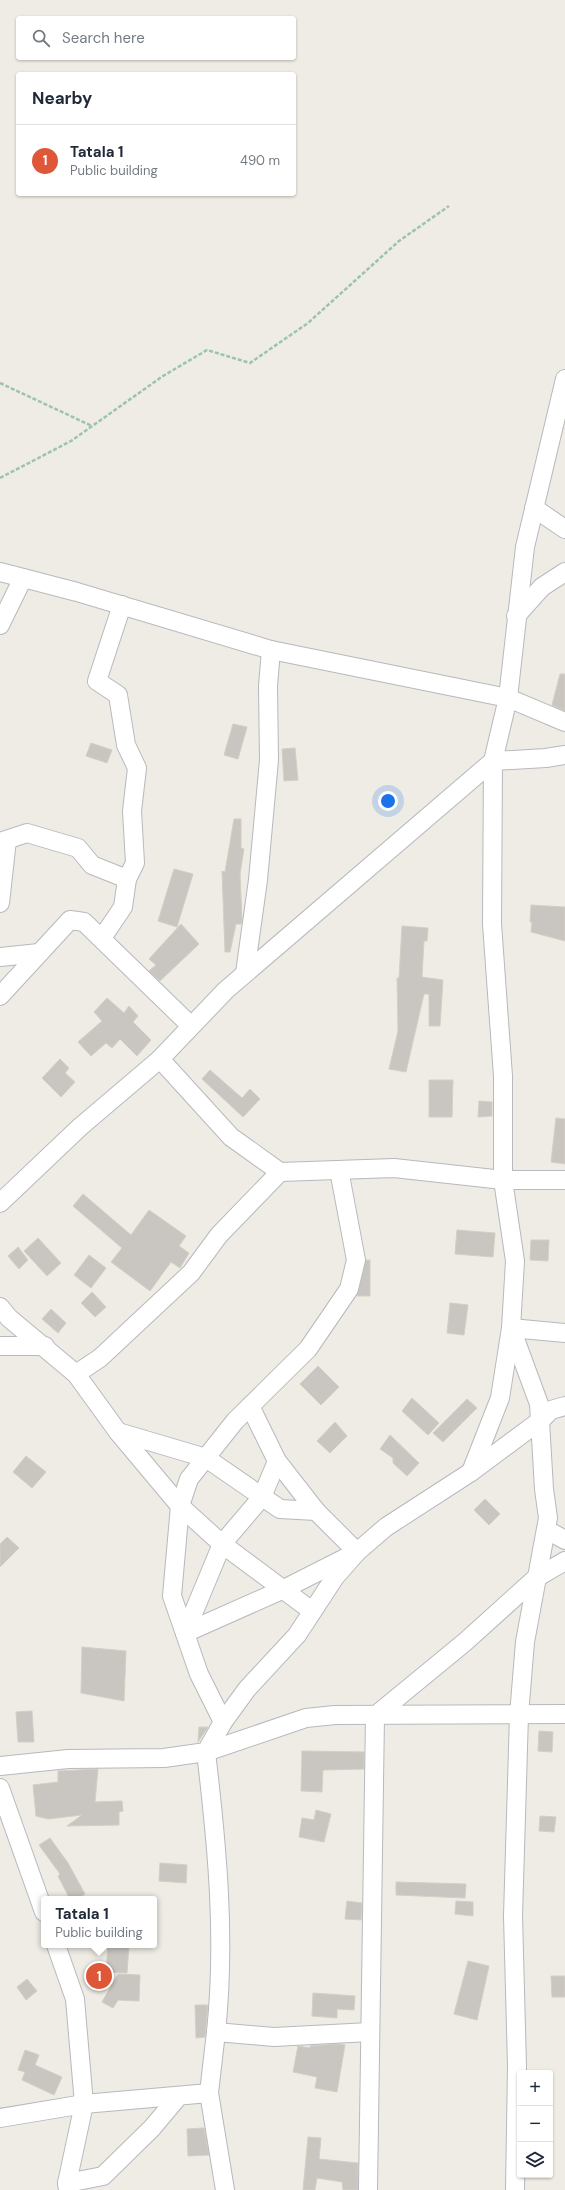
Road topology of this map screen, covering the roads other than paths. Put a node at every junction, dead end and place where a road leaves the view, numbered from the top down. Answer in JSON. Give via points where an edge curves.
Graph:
{"nodes":[{"id":1,"x":565,"y":379,"type":"edge"},
{"id":2,"x":534,"y":508,"type":"junction"},
{"id":3,"x":565,"y":529,"type":"edge"},
{"id":4,"x":0,"y":572,"type":"edge"},
{"id":5,"x":565,"y":572,"type":"edge"},
{"id":6,"x":23,"y":578,"type":"junction"},
{"id":7,"x":122,"y":605,"type":"junction"},
{"id":8,"x":516,"y":616,"type":"junction"},
{"id":9,"x":0,"y":625,"type":"edge"},
{"id":10,"x":271,"y":650,"type":"junction"},
{"id":11,"x":508,"y":698,"type":"junction"},
{"id":12,"x":565,"y":722,"type":"edge"},
{"id":13,"x":565,"y":755,"type":"edge"},
{"id":14,"x":493,"y":761,"type":"junction"},
{"id":15,"x":3,"y":841,"type":"edge"},
{"id":16,"x":127,"y":879,"type":"junction"},
{"id":17,"x":0,"y":903,"type":"edge"},
{"id":18,"x":102,"y":938,"type":"junction"},
{"id":19,"x":39,"y":953,"type":"junction"},
{"id":20,"x":0,"y":957,"type":"edge"},
{"id":21,"x":245,"y":973,"type":"junction"},
{"id":22,"x":0,"y":996,"type":"edge"},
{"id":23,"x":190,"y":1025,"type":"junction"},
{"id":24,"x":160,"y":1059,"type":"junction"},
{"id":25,"x":338,"y":1170,"type":"junction"},
{"id":26,"x":280,"y":1172,"type":"junction"},
{"id":27,"x":503,"y":1180,"type":"junction"},
{"id":28,"x":565,"y":1180,"type":"edge"},
{"id":29,"x":0,"y":1203,"type":"edge"},
{"id":30,"x":0,"y":1307,"type":"edge"},
{"id":31,"x":511,"y":1328,"type":"junction"},
{"id":32,"x":565,"y":1332,"type":"edge"},
{"id":33,"x":0,"y":1346,"type":"edge"},
{"id":34,"x":45,"y":1346,"type":"junction"},
{"id":35,"x":76,"y":1374,"type":"junction"},
{"id":36,"x":250,"y":1406,"type":"junction"},
{"id":37,"x":556,"y":1412,"type":"edge"},
{"id":38,"x":118,"y":1432,"type":"junction"},
{"id":39,"x":206,"y":1458,"type":"junction"},
{"id":40,"x":278,"y":1461,"type":"junction"},
{"id":41,"x":471,"y":1472,"type":"junction"},
{"id":42,"x":262,"y":1497,"type":"junction"},
{"id":43,"x":180,"y":1506,"type":"junction"},
{"id":44,"x":316,"y":1511,"type":"junction"},
{"id":45,"x":547,"y":1530,"type":"junction"},
{"id":46,"x":565,"y":1540,"type":"edge"},
{"id":47,"x":222,"y":1544,"type":"junction"},
{"id":48,"x":357,"y":1552,"type":"junction"},
{"id":49,"x":565,"y":1561,"type":"edge"},
{"id":50,"x":536,"y":1578,"type":"junction"},
{"id":51,"x":284,"y":1590,"type":"junction"},
{"id":52,"x":312,"y":1611,"type":"junction"},
{"id":53,"x":185,"y":1633,"type":"junction"},
{"id":54,"x":565,"y":1714,"type":"edge"},
{"id":55,"x":519,"y":1715,"type":"junction"},
{"id":56,"x":375,"y":1716,"type":"junction"},
{"id":57,"x":222,"y":1722,"type":"junction"},
{"id":58,"x":206,"y":1752,"type":"junction"},
{"id":59,"x":0,"y":1766,"type":"edge"},
{"id":60,"x":0,"y":1788,"type":"edge"},
{"id":61,"x":41,"y":1904,"type":"edge"},
{"id":62,"x":57,"y":1948,"type":"edge"},
{"id":63,"x":216,"y":2032,"type":"junction"},
{"id":64,"x":370,"y":2032,"type":"junction"},
{"id":65,"x":209,"y":2093,"type":"junction"},
{"id":66,"x":178,"y":2097,"type":"junction"},
{"id":67,"x":84,"y":2104,"type":"junction"},
{"id":68,"x":0,"y":2118,"type":"edge"},
{"id":69,"x":104,"y":2183,"type":"edge"},
{"id":70,"x":67,"y":2186,"type":"edge"},
{"id":71,"x":226,"y":2190,"type":"edge"},
{"id":72,"x":368,"y":2190,"type":"edge"},
{"id":73,"x":515,"y":2190,"type":"edge"}],
"edges":[{"from":1,"to":2,"type":"street"},
{"from":2,"to":3,"type":"street"},
{"from":2,"to":8,"type":"street","via":[[525,547]]},
{"from":4,"to":6,"type":"street"},
{"from":5,"to":8,"type":"street","via":[[542,587]]},
{"from":6,"to":7,"type":"street"},
{"from":6,"to":9,"type":"street"},
{"from":7,"to":10,"type":"street"},
{"from":7,"to":16,"type":"street","via":[[97,681],[118,695],[126,745],[137,768],[132,811],[135,863]]},
{"from":8,"to":11,"type":"street"},
{"from":10,"to":11,"type":"street"},
{"from":10,"to":21,"type":"street","via":[[268,686],[269,760],[258,880]]},
{"from":11,"to":12,"type":"street"},
{"from":11,"to":14,"type":"street"},
{"from":13,"to":14,"type":"street"},
{"from":14,"to":21,"type":"street"},
{"from":14,"to":27,"type":"street","via":[[492,924],[503,1076]]},
{"from":15,"to":16,"type":"street","via":[[27,834],[78,848],[92,865]]},
{"from":15,"to":17,"type":"street"},
{"from":16,"to":18,"type":"street","via":[[123,907]]},
{"from":18,"to":19,"type":"street","via":[[84,922],[70,920]]},
{"from":18,"to":23,"type":"street"},
{"from":19,"to":20,"type":"street"},
{"from":19,"to":22,"type":"street"},
{"from":21,"to":23,"type":"street"},
{"from":23,"to":24,"type":"street"},
{"from":24,"to":26,"type":"street","via":[[231,1137]]},
{"from":24,"to":29,"type":"street","via":[[80,1127]]},
{"from":25,"to":26,"type":"street"},
{"from":25,"to":27,"type":"street","via":[[394,1168]]},
{"from":25,"to":36,"type":"street","via":[[356,1260],[349,1289],[308,1349]]},
{"from":26,"to":35,"type":"street","via":[[219,1235],[191,1273],[100,1358]]},
{"from":27,"to":28,"type":"street"},
{"from":27,"to":31,"type":"street","via":[[515,1261]]},
{"from":30,"to":34,"type":"street","via":[[9,1318]]},
{"from":31,"to":32,"type":"street"},
{"from":31,"to":37,"type":"street","via":[[539,1404]]},
{"from":31,"to":41,"type":"street","via":[[500,1398]]},
{"from":33,"to":34,"type":"street"},
{"from":34,"to":35,"type":"street"},
{"from":35,"to":38,"type":"street"},
{"from":36,"to":39,"type":"street"},
{"from":36,"to":40,"type":"street"},
{"from":37,"to":41,"type":"street"},
{"from":37,"to":45,"type":"street","via":[[544,1489]]},
{"from":38,"to":39,"type":"street"},
{"from":38,"to":43,"type":"street"},
{"from":39,"to":42,"type":"street"},
{"from":39,"to":43,"type":"street","via":[[189,1479]]},
{"from":40,"to":42,"type":"street"},
{"from":40,"to":44,"type":"street"},
{"from":41,"to":48,"type":"street","via":[[386,1527]]},
{"from":42,"to":44,"type":"street","via":[[280,1508]]},
{"from":42,"to":47,"type":"street"},
{"from":43,"to":47,"type":"street"},
{"from":43,"to":53,"type":"street","via":[[172,1596]]},
{"from":44,"to":48,"type":"street"},
{"from":45,"to":46,"type":"street"},
{"from":45,"to":50,"type":"street"},
{"from":47,"to":51,"type":"street"},
{"from":47,"to":53,"type":"street"},
{"from":48,"to":51,"type":"street"},
{"from":48,"to":52,"type":"street","via":[[342,1567]]},
{"from":49,"to":50,"type":"street"},
{"from":50,"to":55,"type":"street","via":[[525,1642]]},
{"from":50,"to":56,"type":"street","via":[[465,1642]]},
{"from":51,"to":52,"type":"street"},
{"from":51,"to":53,"type":"street"},
{"from":52,"to":57,"type":"street","via":[[297,1635],[247,1689]]},
{"from":53,"to":57,"type":"street","via":[[199,1674]]},
{"from":54,"to":55,"type":"street"},
{"from":55,"to":56,"type":"street"},
{"from":55,"to":73,"type":"street","via":[[513,1916],[517,2066]]},
{"from":56,"to":58,"type":"street","via":[[335,1715],[306,1718]]},
{"from":56,"to":64,"type":"street"},
{"from":57,"to":58,"type":"street"},
{"from":58,"to":59,"type":"street","via":[[164,1758],[68,1759]]},
{"from":58,"to":63,"type":"street","via":[[222,1927]]},
{"from":60,"to":61,"type":"street"},
{"from":62,"to":67,"type":"street","via":[[75,1999]]},
{"from":63,"to":64,"type":"street","via":[[274,2037]]},
{"from":63,"to":65,"type":"street"},
{"from":64,"to":72,"type":"street"},
{"from":65,"to":66,"type":"street"},
{"from":65,"to":71,"type":"street"},
{"from":66,"to":67,"type":"street"},
{"from":66,"to":69,"type":"street"},
{"from":67,"to":68,"type":"street"},
{"from":67,"to":70,"type":"street"},
{"from":69,"to":70,"type":"street"}]}
